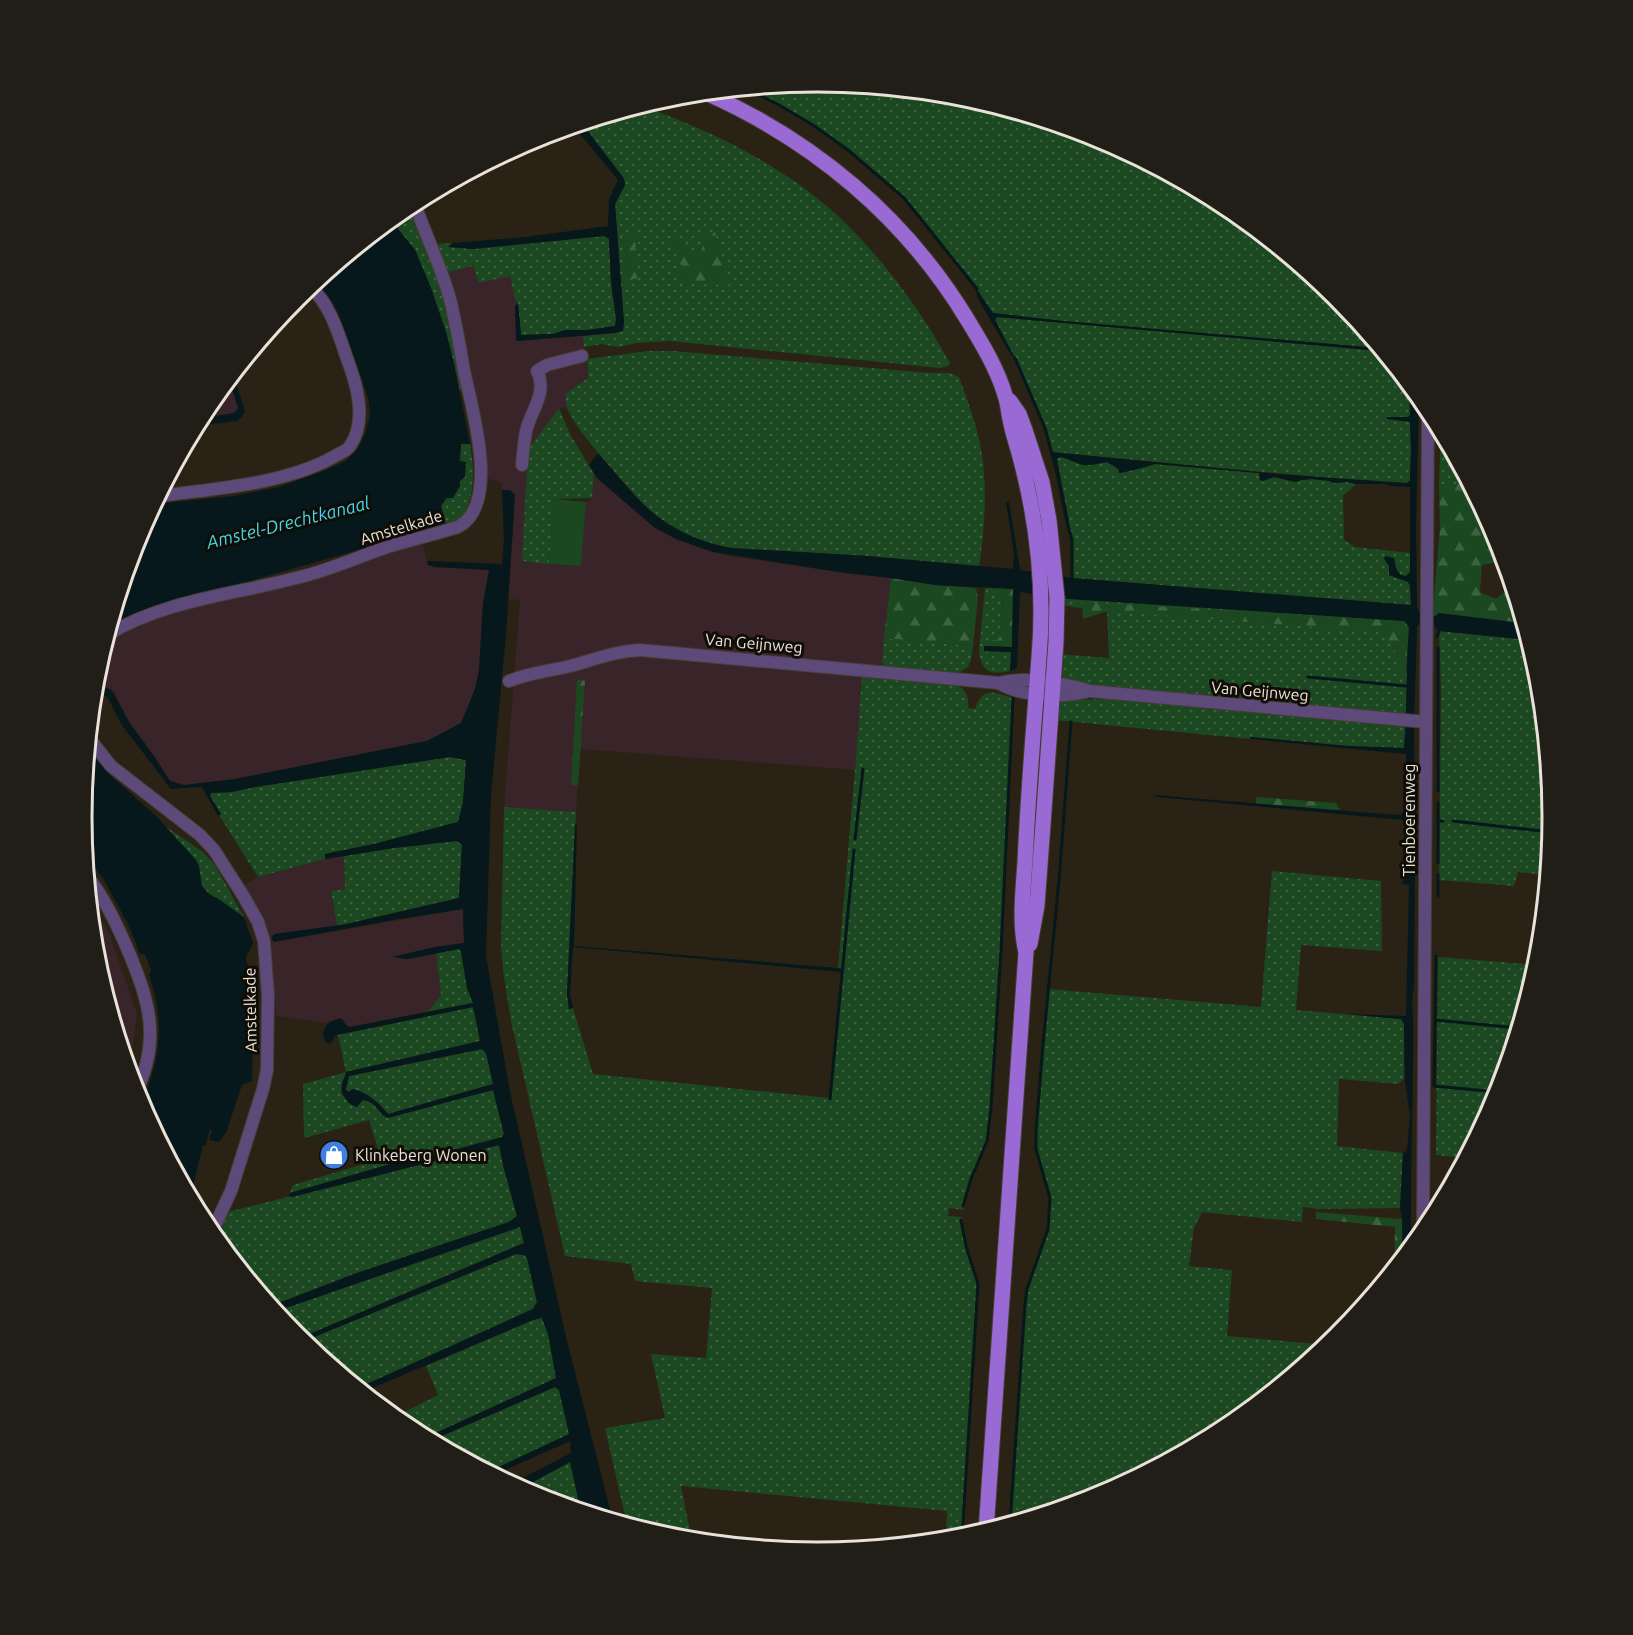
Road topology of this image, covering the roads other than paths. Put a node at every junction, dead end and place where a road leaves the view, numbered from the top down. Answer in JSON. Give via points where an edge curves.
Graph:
{"nodes":[{"id":1,"x":720,"y":99,"type":"edge"},
{"id":2,"x":418,"y":213,"type":"dead end"},
{"id":3,"x":317,"y":293,"type":"edge"},
{"id":4,"x":582,"y":356,"type":"dead end"},
{"id":5,"x":1428,"y":429,"type":"edge"},
{"id":6,"x":522,"y":465,"type":"dead end"},
{"id":7,"x":167,"y":495,"type":"edge"},
{"id":8,"x":1047,"y":563,"type":"junction"},
{"id":9,"x":116,"y":629,"type":"edge"},
{"id":10,"x":509,"y":681,"type":"dead end"},
{"id":11,"x":1044,"y":688,"type":"junction"},
{"id":12,"x":1423,"y":722,"type":"junction"},
{"id":13,"x":96,"y":746,"type":"edge"},
{"id":14,"x":96,"y":889,"type":"edge"},
{"id":15,"x":142,"y":1081,"type":"edge"},
{"id":16,"x":1423,"y":1214,"type":"edge"},
{"id":17,"x":216,"y":1223,"type":"edge"},
{"id":18,"x":987,"y":1522,"type":"edge"}],
"edges":[{"from":1,"to":8,"type":"main road","via":[[802,145],[853,184],[888,216],[937,273],[975,331],[1006,396]]},
{"from":2,"to":9,"type":"street","name":"Amstelkade","via":[[450,300],[479,442],[480,488],[465,524],[302,577],[158,611]]},
{"from":3,"to":7,"type":"street","via":[[333,321],[354,380],[360,410],[358,429],[349,448],[299,472]]},
{"from":4,"to":6,"type":"street","via":[[537,371],[541,394],[526,430]]},
{"from":5,"to":12,"type":"street","name":"Tienboerenweg"},
{"from":8,"to":11,"type":"main road","via":[[1041,598]]},
{"from":8,"to":11,"type":"main road","via":[[1057,598],[1056,642]]},
{"from":10,"to":11,"type":"street","name":"Van Geijnweg","via":[[618,652],[640,650],[999,683],[1011,680]]},
{"from":11,"to":12,"type":"street","name":"Van Geijnweg","via":[[1076,694],[1090,691]]},
{"from":11,"to":18,"type":"main road","via":[[1037,906],[1032,940],[1026,952]]},
{"from":12,"to":16,"type":"street","name":"Tienboerenweg"},
{"from":13,"to":17,"type":"street","name":"Amstelkade","via":[[111,766],[214,850],[258,922],[264,941],[267,1070],[231,1191]]},
{"from":14,"to":15,"type":"street","via":[[122,936],[147,1004],[151,1030]]}]}
